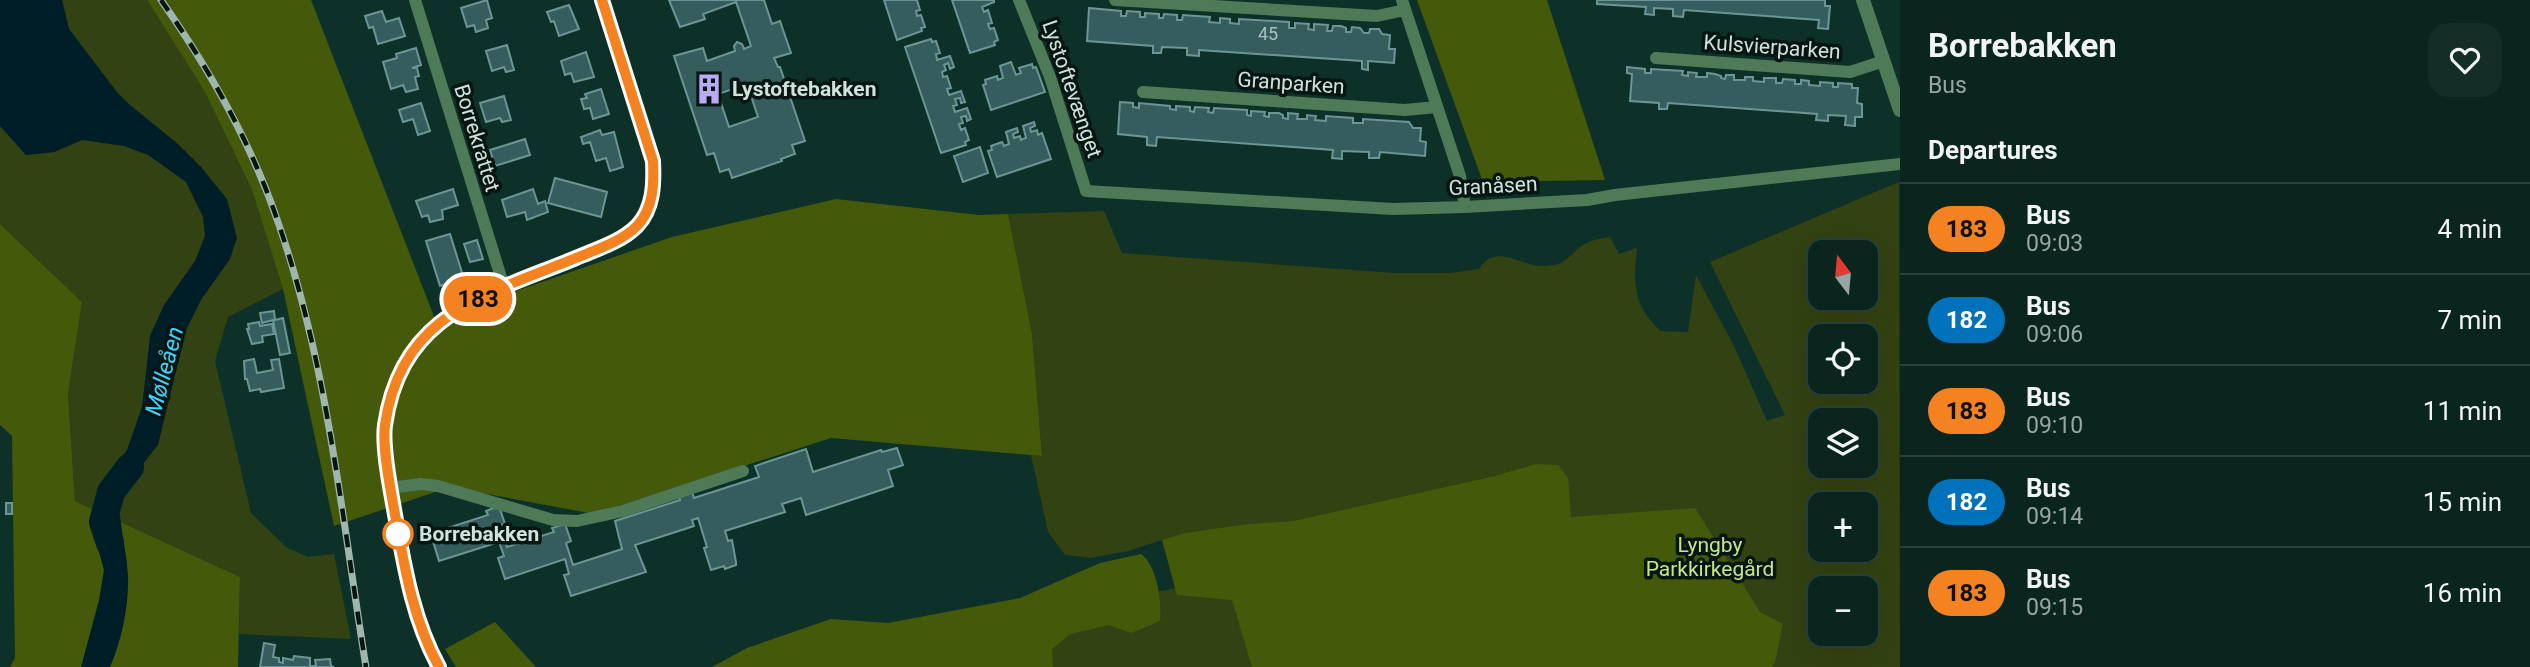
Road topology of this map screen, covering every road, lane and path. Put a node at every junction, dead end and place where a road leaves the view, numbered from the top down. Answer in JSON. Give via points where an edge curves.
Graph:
{"nodes":[{"id":1,"x":415,"y":0,"type":"edge"},
{"id":2,"x":602,"y":0,"type":"edge"},
{"id":3,"x":1019,"y":0,"type":"edge"},
{"id":4,"x":1115,"y":0,"type":"edge"},
{"id":5,"x":1863,"y":0,"type":"edge"},
{"id":6,"x":1404,"y":5,"type":"edge"},
{"id":7,"x":1656,"y":58,"type":"dead end"},
{"id":8,"x":1884,"y":61,"type":"junction"},
{"id":9,"x":1143,"y":92,"type":"dead end"},
{"id":10,"x":1437,"y":107,"type":"junction"},
{"id":11,"x":1900,"y":110,"type":"edge"},
{"id":12,"x":1900,"y":164,"type":"edge"},
{"id":13,"x":1086,"y":191,"type":"joint"},
{"id":14,"x":1465,"y":207,"type":"junction"},
{"id":15,"x":504,"y":287,"type":"junction"},
{"id":16,"x":743,"y":471,"type":"dead end"},
{"id":17,"x":390,"y":488,"type":"junction"},
{"id":18,"x":439,"y":667,"type":"edge"}],
"edges":[{"from":1,"to":15,"type":"street","name":"Borrekrattet"},
{"from":2,"to":15,"type":"street","via":[[653,161],[655,186],[649,206],[638,225],[616,241]]},
{"from":3,"to":13,"type":"street","name":"Lystoftevænget","via":[[1050,77]]},
{"from":4,"to":6,"type":"street","via":[[1377,16]]},
{"from":5,"to":8,"type":"street"},
{"from":6,"to":10,"type":"street"},
{"from":7,"to":8,"type":"street","name":"Kulsvierparken","via":[[1850,72]]},
{"from":8,"to":11,"type":"street"},
{"from":9,"to":10,"type":"street","name":"Granparken","via":[[1405,110]]},
{"from":10,"to":14,"type":"street","via":[[1460,176]]},
{"from":12,"to":14,"type":"street","name":"Granåsen","via":[[1587,200]]},
{"from":13,"to":14,"type":"street","name":"Granåsen","via":[[1393,209]]},
{"from":15,"to":17,"type":"street","via":[[447,315],[405,363],[384,428]]},
{"from":16,"to":17,"type":"street","via":[[623,511],[577,521],[553,520],[438,486]]},
{"from":17,"to":18,"type":"street","via":[[410,596]]}]}
